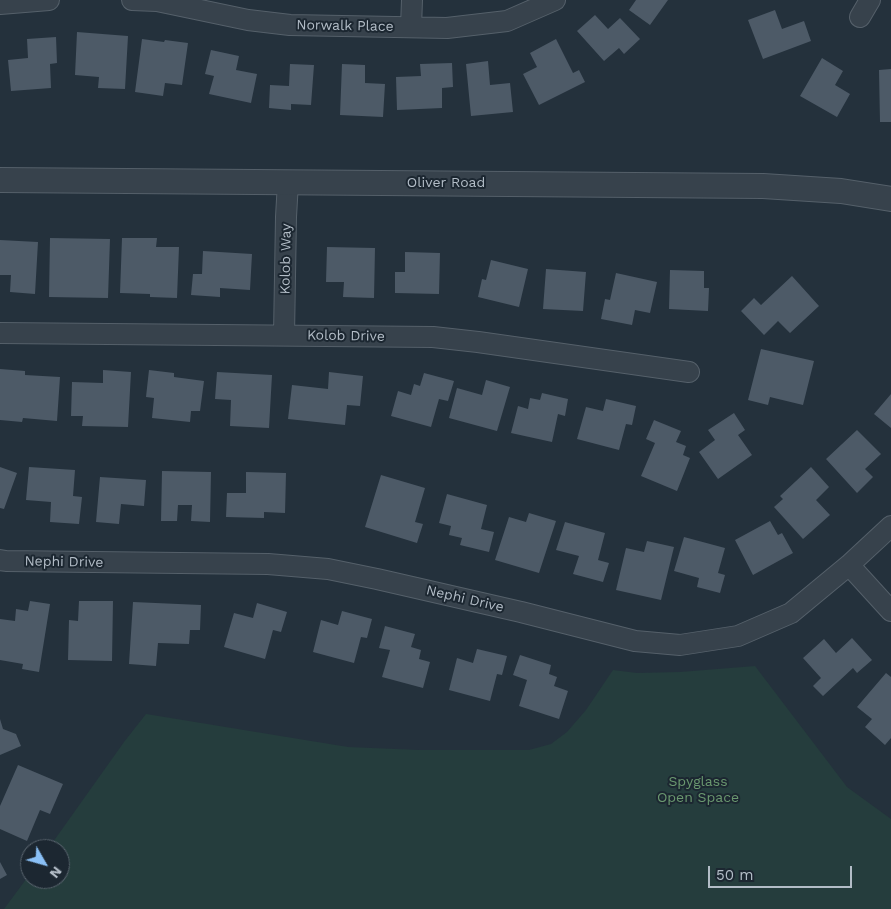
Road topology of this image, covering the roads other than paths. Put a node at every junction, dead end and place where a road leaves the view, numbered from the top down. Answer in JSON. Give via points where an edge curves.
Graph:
{"nodes":[{"id":1,"x":49,"y":0,"type":"edge"},
{"id":2,"x":132,"y":0,"type":"edge"},
{"id":3,"x":412,"y":0,"type":"edge"},
{"id":4,"x":555,"y":0,"type":"edge"},
{"id":5,"x":0,"y":4,"type":"edge"},
{"id":6,"x":412,"y":27,"type":"junction"},
{"id":7,"x":0,"y":180,"type":"edge"},
{"id":8,"x":288,"y":182,"type":"junction"},
{"id":9,"x":891,"y":199,"type":"edge"},
{"id":10,"x":0,"y":333,"type":"edge"},
{"id":11,"x":284,"y":335,"type":"junction"},
{"id":12,"x":689,"y":372,"type":"dead end"},
{"id":13,"x":891,"y":526,"type":"edge"},
{"id":14,"x":0,"y":560,"type":"edge"},
{"id":15,"x":849,"y":565,"type":"junction"},
{"id":16,"x":891,"y":611,"type":"edge"}],
"edges":[{"from":1,"to":5,"type":"street"},
{"from":2,"to":6,"type":"street","name":"Norwalk Place","via":[[157,1],[248,20],[290,25]]},
{"from":3,"to":6,"type":"street"},
{"from":4,"to":6,"type":"street","name":"Norwalk Place","via":[[507,21],[447,28]]},
{"from":7,"to":8,"type":"street","name":"Oliver Road"},
{"from":8,"to":9,"type":"street","name":"Oliver Road","via":[[763,186],[840,191]]},
{"from":8,"to":11,"type":"street","name":"Kolob Way"},
{"from":10,"to":11,"type":"street","name":"Kolob Drive"},
{"from":11,"to":12,"type":"street","name":"Kolob Drive","via":[[433,337]]},
{"from":13,"to":15,"type":"street","name":"Nephi Drive"},
{"from":14,"to":15,"type":"street","name":"Nephi Drive","via":[[268,564],[328,569],[635,640],[680,645],[738,636],[791,613]]},
{"from":15,"to":16,"type":"street"}]}
